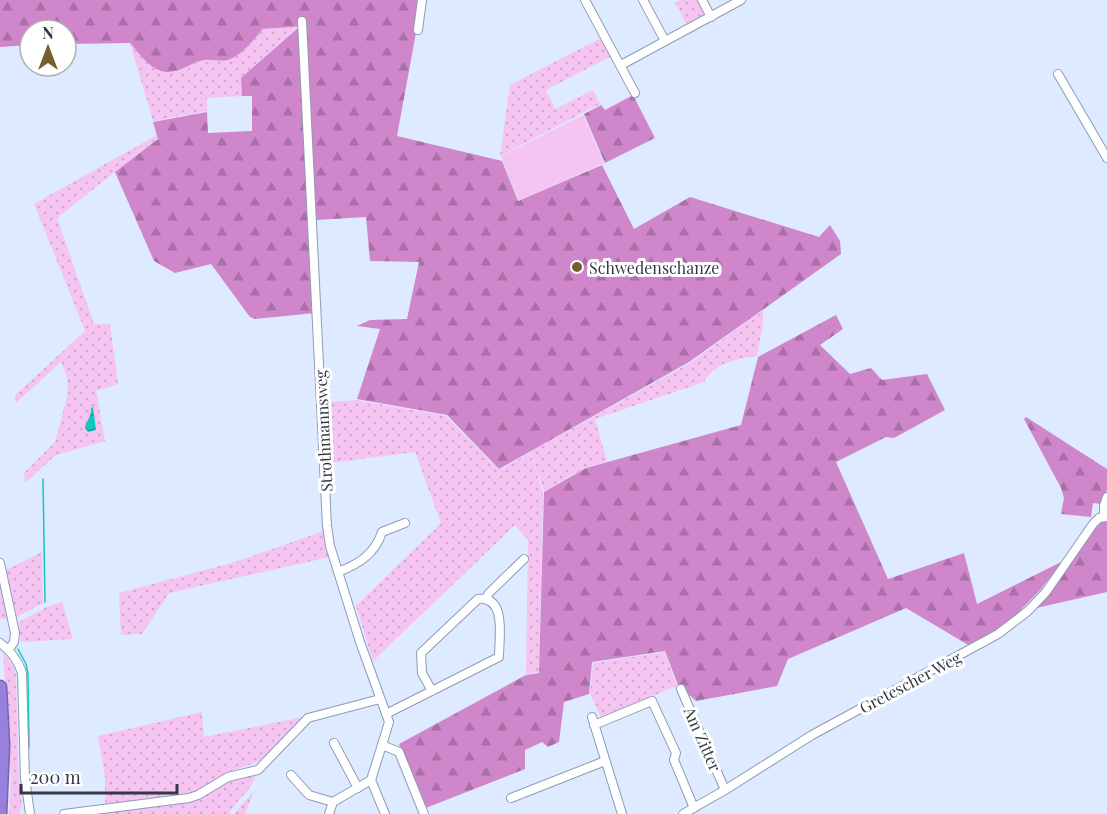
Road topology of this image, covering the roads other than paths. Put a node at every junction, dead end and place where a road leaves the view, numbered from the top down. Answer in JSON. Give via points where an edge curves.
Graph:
{"nodes":[{"id":1,"x":422,"y":0,"type":"edge"},
{"id":2,"x":585,"y":0,"type":"edge"},
{"id":3,"x":643,"y":0,"type":"edge"},
{"id":4,"x":702,"y":0,"type":"edge"},
{"id":5,"x":741,"y":0,"type":"edge"},
{"id":6,"x":711,"y":17,"type":"junction"},
{"id":7,"x":302,"y":21,"type":"dead end"},
{"id":8,"x":418,"y":30,"type":"dead end"},
{"id":9,"x":665,"y":41,"type":"junction"},
{"id":10,"x":621,"y":66,"type":"junction"},
{"id":11,"x":1058,"y":74,"type":"dead end"},
{"id":12,"x":635,"y":93,"type":"dead end"},
{"id":13,"x":1107,"y":158,"type":"edge"},
{"id":14,"x":1107,"y":497,"type":"edge"},
{"id":15,"x":1106,"y":517,"type":"edge"},
{"id":16,"x":405,"y":523,"type":"dead end"},
{"id":17,"x":524,"y":560,"type":"dead end"},
{"id":18,"x":0,"y":563,"type":"edge"},
{"id":19,"x":338,"y":572,"type":"junction"},
{"id":20,"x":486,"y":598,"type":"junction"},
{"id":21,"x":0,"y":643,"type":"edge"},
{"id":22,"x":9,"y":649,"type":"junction"},
{"id":23,"x":0,"y":687,"type":"edge"},
{"id":24,"x":681,"y":689,"type":"dead end"},
{"id":25,"x":432,"y":691,"type":"junction"},
{"id":26,"x":380,"y":699,"type":"junction"},
{"id":27,"x":386,"y":714,"type":"junction"},
{"id":28,"x":334,"y":744,"type":"dead end"},
{"id":29,"x":382,"y":745,"type":"junction"},
{"id":30,"x":605,"y":761,"type":"junction"},
{"id":31,"x":291,"y":775,"type":"dead end"},
{"id":32,"x":371,"y":780,"type":"junction"},
{"id":33,"x":358,"y":788,"type":"junction"},
{"id":34,"x":725,"y":790,"type":"junction"},
{"id":35,"x":511,"y":798,"type":"dead end"},
{"id":36,"x":333,"y":802,"type":"junction"},
{"id":37,"x":694,"y":808,"type":"junction"},
{"id":38,"x":0,"y":814,"type":"edge"},
{"id":39,"x":30,"y":814,"type":"edge"},
{"id":40,"x":64,"y":814,"type":"edge"},
{"id":41,"x":329,"y":814,"type":"edge"},
{"id":42,"x":385,"y":814,"type":"edge"},
{"id":43,"x":424,"y":814,"type":"edge"},
{"id":44,"x":622,"y":814,"type":"edge"},
{"id":45,"x":683,"y":814,"type":"edge"}],
"edges":[{"from":1,"to":8,"type":"street"},
{"from":2,"to":10,"type":"street"},
{"from":3,"to":9,"type":"street"},
{"from":4,"to":6,"type":"street"},
{"from":5,"to":6,"type":"street"},
{"from":6,"to":9,"type":"street"},
{"from":7,"to":19,"type":"street","name":"Strothmannsweg","via":[[327,526]]},
{"from":9,"to":10,"type":"street"},
{"from":10,"to":12,"type":"street"},
{"from":11,"to":13,"type":"street"},
{"from":14,"to":15,"type":"street"},
{"from":15,"to":34,"type":"street","name":"Gretescher Weg","via":[[1093,524],[1046,592],[1011,626],[812,735]]},
{"from":16,"to":19,"type":"street","via":[[382,532],[376,546],[358,564]]},
{"from":17,"to":20,"type":"street"},
{"from":18,"to":22,"type":"street","via":[[15,633]]},
{"from":19,"to":26,"type":"street","name":"Strothmannsweg"},
{"from":20,"to":25,"type":"street","via":[[478,599],[421,653],[422,673]]},
{"from":20,"to":25,"type":"street","via":[[494,602],[498,611],[499,657]]},
{"from":21,"to":22,"type":"street"},
{"from":22,"to":39,"type":"street","via":[[22,673]]},
{"from":23,"to":38,"type":"highway"},
{"from":24,"to":34,"type":"street","name":"Am Zitter"},
{"from":25,"to":27,"type":"street"},
{"from":26,"to":27,"type":"street","name":"Strothmannsweg"},
{"from":26,"to":40,"type":"street","via":[[308,718],[261,768],[228,777],[198,795]]},
{"from":27,"to":29,"type":"street","name":"Strothmannsweg","via":[[389,722]]},
{"from":28,"to":33,"type":"street"},
{"from":29,"to":32,"type":"street","name":"Strothmannsweg"},
{"from":29,"to":43,"type":"street","via":[[399,752]]},
{"from":30,"to":35,"type":"street"},
{"from":30,"to":37,"type":"street","via":[[593,721],[652,701]]},
{"from":30,"to":44,"type":"street"},
{"from":31,"to":36,"type":"street","via":[[309,795]]},
{"from":32,"to":33,"type":"street"},
{"from":32,"to":42,"type":"street"},
{"from":33,"to":36,"type":"street"},
{"from":34,"to":37,"type":"street","name":"Gretescher Weg"},
{"from":36,"to":41,"type":"street"},
{"from":37,"to":45,"type":"street","name":"Gretescher Weg"}]}
